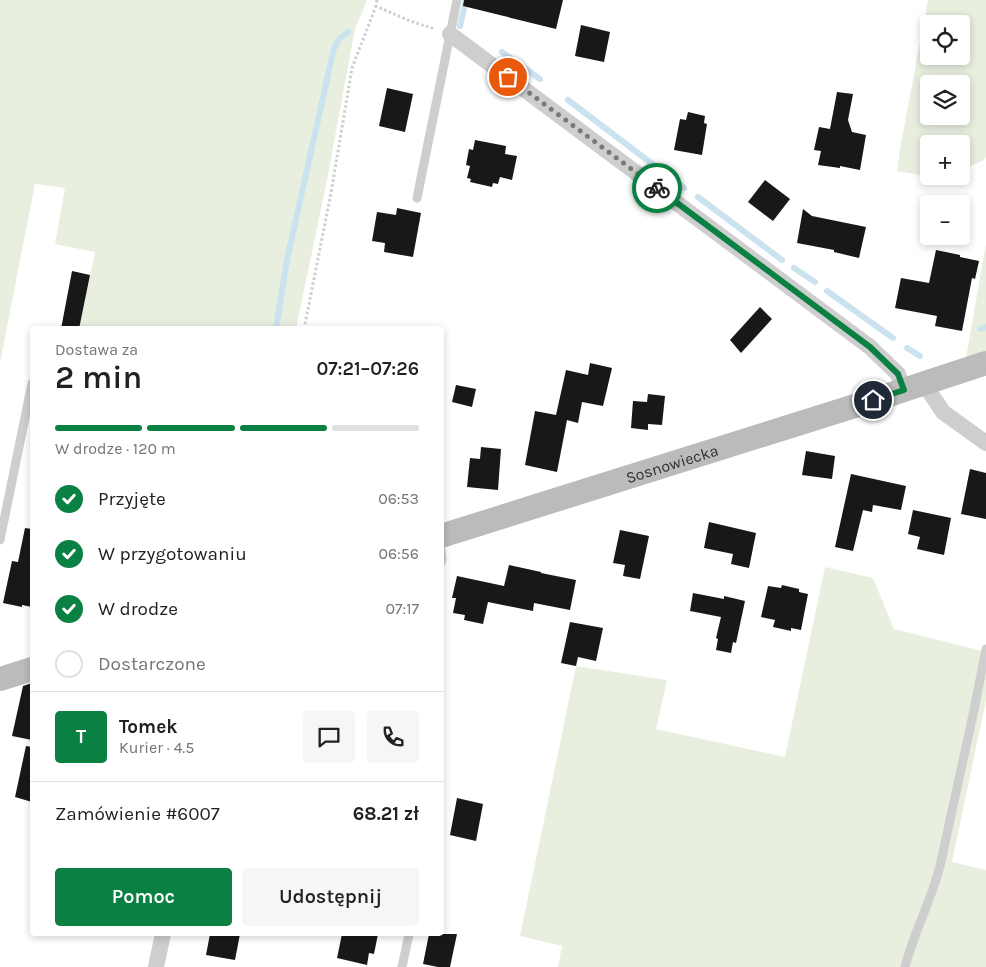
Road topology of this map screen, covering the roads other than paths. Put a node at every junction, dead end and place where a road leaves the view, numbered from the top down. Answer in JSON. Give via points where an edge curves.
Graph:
{"nodes":[{"id":1,"x":457,"y":0,"type":"edge"},
{"id":2,"x":450,"y":34,"type":"junction"},
{"id":3,"x":417,"y":198,"type":"dead end"},
{"id":4,"x":986,"y":363,"type":"edge"},
{"id":5,"x":914,"y":386,"type":"junction"},
{"id":6,"x":30,"y":393,"type":"edge"},
{"id":7,"x":986,"y":443,"type":"edge"},
{"id":8,"x":444,"y":535,"type":"edge"},
{"id":9,"x":0,"y":540,"type":"edge"},
{"id":10,"x":986,"y":649,"type":"edge"},
{"id":11,"x":30,"y":669,"type":"edge"},
{"id":12,"x":0,"y":679,"type":"edge"},
{"id":13,"x":162,"y":936,"type":"edge"},
{"id":14,"x":409,"y":936,"type":"edge"},
{"id":15,"x":156,"y":967,"type":"edge"},
{"id":16,"x":402,"y":967,"type":"edge"},
{"id":17,"x":905,"y":967,"type":"edge"}],
"edges":[{"from":1,"to":2,"type":"lane"},
{"from":2,"to":3,"type":"lane"},
{"from":2,"to":5,"type":"street","via":[[870,347]]},
{"from":4,"to":5,"type":"street","name":"Sosnowiecka"},
{"from":5,"to":7,"type":"street","via":[[931,394],[943,412]]},
{"from":5,"to":8,"type":"street","name":"Sosnowiecka"},
{"from":6,"to":9,"type":"lane"},
{"from":10,"to":17,"type":"lane","via":[[940,866]]},
{"from":11,"to":12,"type":"street"},
{"from":13,"to":15,"type":"street"},
{"from":14,"to":16,"type":"lane"}]}
